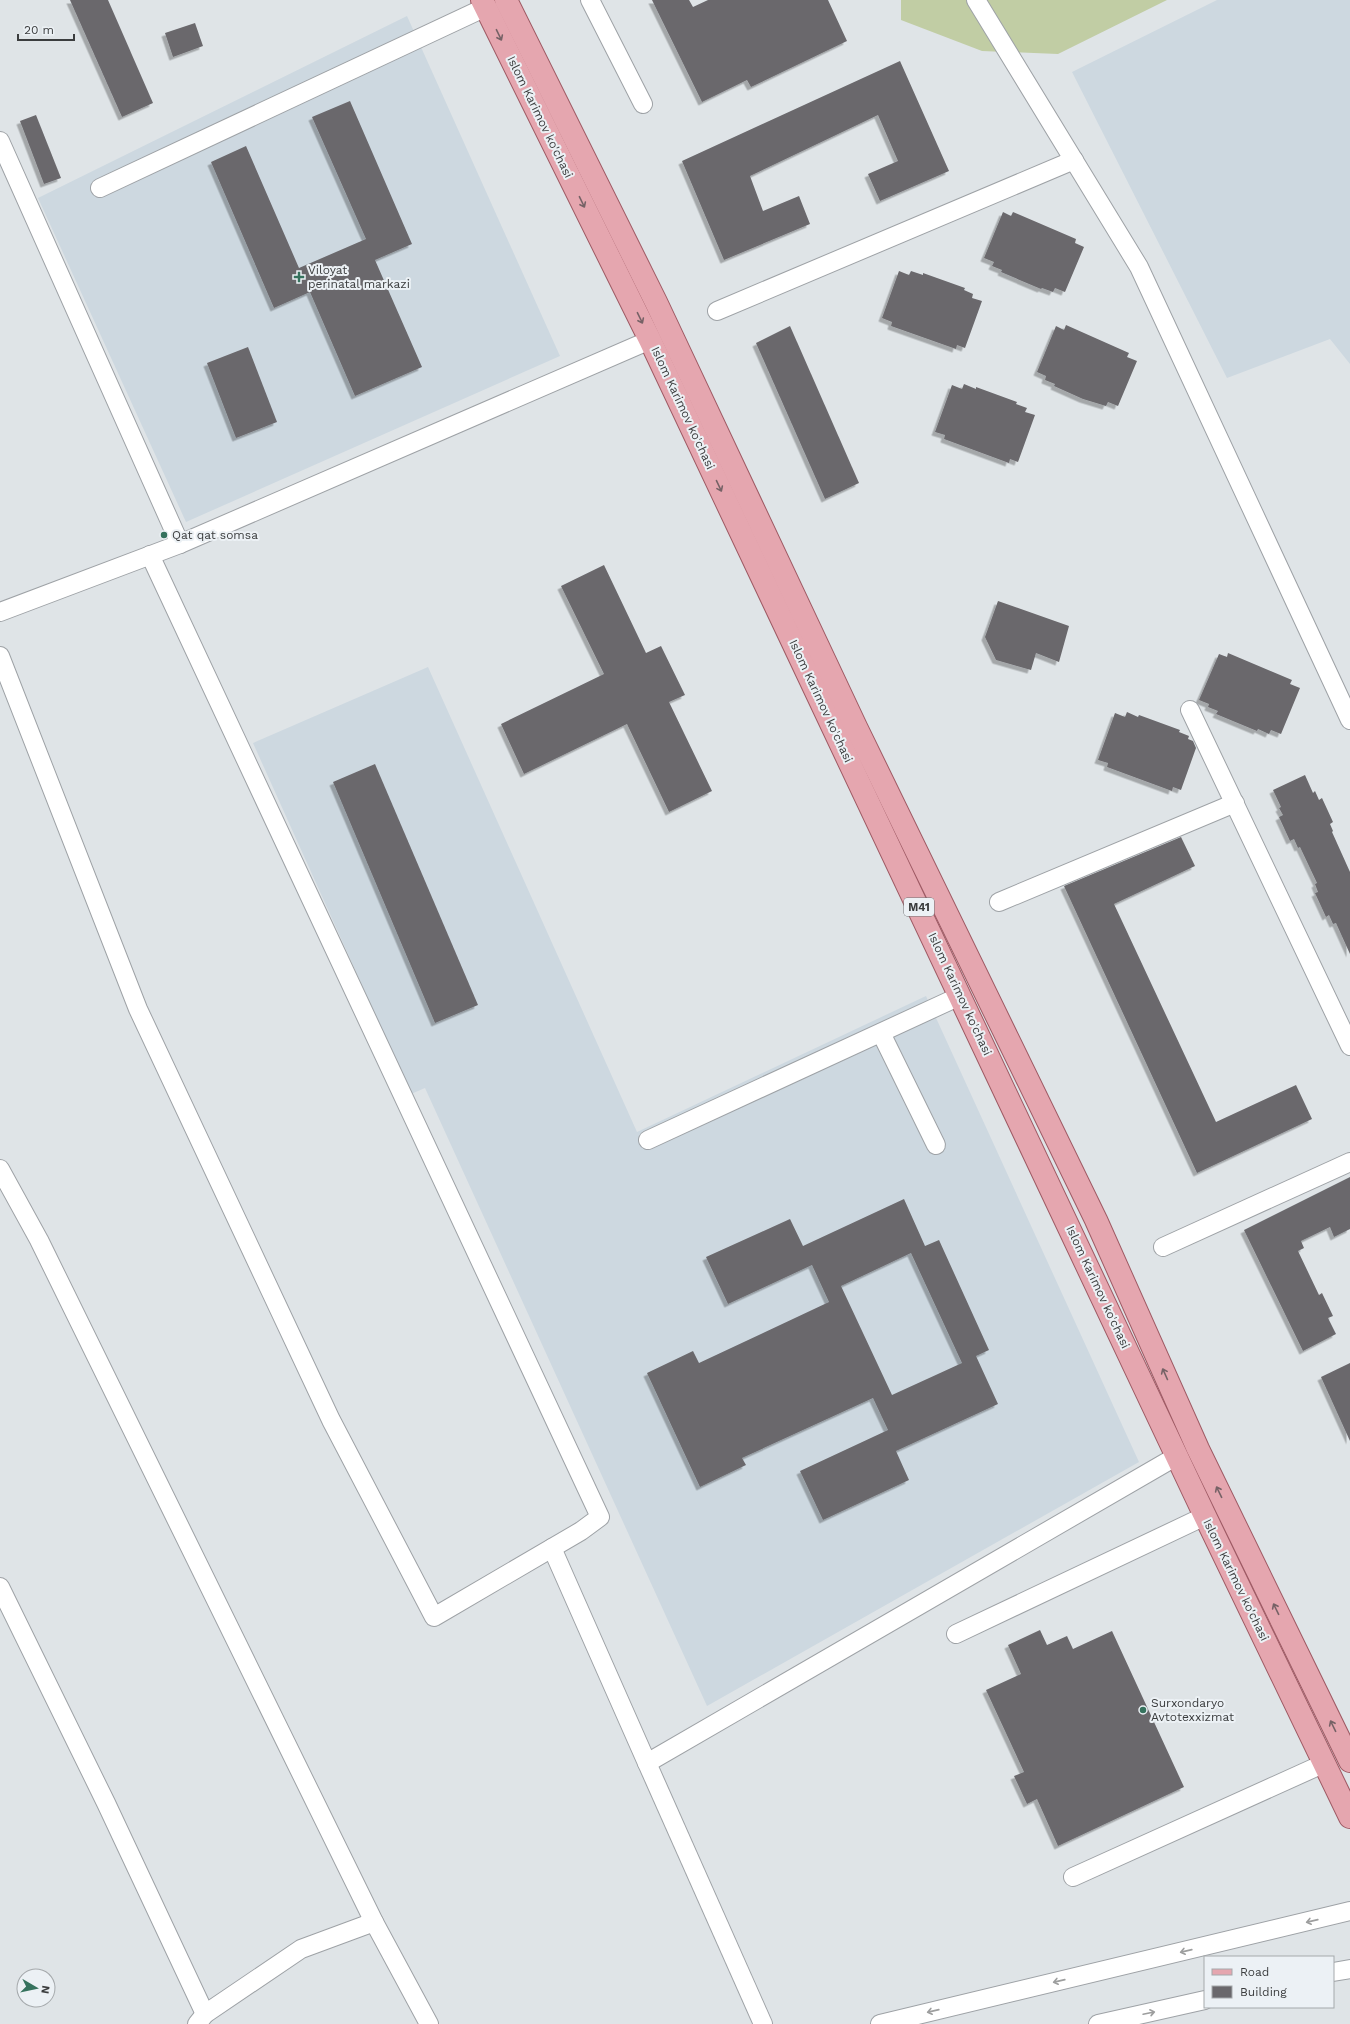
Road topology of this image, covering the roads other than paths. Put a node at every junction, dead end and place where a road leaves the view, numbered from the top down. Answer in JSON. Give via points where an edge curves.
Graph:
{"nodes":[{"id":1,"x":506,"y":0,"type":"edge"},
{"id":2,"x":590,"y":0,"type":"edge"},
{"id":3,"x":976,"y":0,"type":"edge"},
{"id":4,"x":484,"y":4,"type":"edge"},
{"id":5,"x":643,"y":104,"type":"dead end"},
{"id":6,"x":0,"y":141,"type":"edge"},
{"id":7,"x":1074,"y":160,"type":"junction"},
{"id":8,"x":100,"y":188,"type":"dead end"},
{"id":9,"x":717,"y":311,"type":"dead end"},
{"id":10,"x":650,"y":340,"type":"junction"},
{"id":11,"x":180,"y":544,"type":"junction"},
{"id":12,"x":150,"y":555,"type":"junction"},
{"id":13,"x":0,"y":612,"type":"edge"},
{"id":14,"x":0,"y":656,"type":"edge"},
{"id":15,"x":1190,"y":710,"type":"dead end"},
{"id":16,"x":1350,"y":720,"type":"edge"},
{"id":17,"x":1235,"y":803,"type":"junction"},
{"id":18,"x":999,"y":902,"type":"dead end"},
{"id":19,"x":960,"y":996,"type":"junction"},
{"id":20,"x":881,"y":1033,"type":"junction"},
{"id":21,"x":1350,"y":1046,"type":"edge"},
{"id":22,"x":648,"y":1140,"type":"dead end"},
{"id":23,"x":936,"y":1145,"type":"dead end"},
{"id":24,"x":1350,"y":1162,"type":"edge"},
{"id":25,"x":0,"y":1169,"type":"edge"},
{"id":26,"x":1164,"y":1247,"type":"dead end"},
{"id":27,"x":1177,"y":1456,"type":"junction"},
{"id":28,"x":1205,"y":1516,"type":"junction"},
{"id":29,"x":552,"y":1548,"type":"junction"},
{"id":30,"x":0,"y":1587,"type":"edge"},
{"id":31,"x":956,"y":1634,"type":"dead end"},
{"id":32,"x":1350,"y":1761,"type":"edge"},
{"id":33,"x":647,"y":1763,"type":"junction"},
{"id":34,"x":1325,"y":1763,"type":"junction"},
{"id":35,"x":1350,"y":1817,"type":"edge"},
{"id":36,"x":1073,"y":1877,"type":"dead end"},
{"id":37,"x":1350,"y":1912,"type":"edge"},
{"id":38,"x":374,"y":1922,"type":"junction"},
{"id":39,"x":1350,"y":1969,"type":"edge"},
{"id":40,"x":1334,"y":1972,"type":"edge"},
{"id":41,"x":1204,"y":2000,"type":"edge"},
{"id":42,"x":201,"y":2019,"type":"edge"},
{"id":43,"x":429,"y":2024,"type":"edge"},
{"id":44,"x":763,"y":2024,"type":"edge"},
{"id":45,"x":880,"y":2024,"type":"edge"},
{"id":46,"x":1098,"y":2024,"type":"edge"}],
"edges":[{"from":32,"to":1,"type":"main road","name":"Islom Karimov ko'chasi","number":"M41","one_way":true,"via":[[1198,1449],[1093,1212],[856,728],[656,302]]},
{"from":2,"to":5,"type":"street"},
{"from":3,"to":7,"type":"street"},
{"from":4,"to":8,"type":"street"},
{"from":4,"to":10,"type":"main road","name":"Islom Karimov ko'chasi","number":"M41","one_way":true},
{"from":6,"to":11,"type":"street"},
{"from":7,"to":9,"type":"street"},
{"from":7,"to":16,"type":"street","via":[[1140,267]]},
{"from":10,"to":11,"type":"street"},
{"from":10,"to":19,"type":"main road","name":"Islom Karimov ko'chasi","number":"M41","one_way":true},
{"from":11,"to":12,"type":"street"},
{"from":12,"to":13,"type":"street"},
{"from":12,"to":29,"type":"street","via":[[600,1517]]},
{"from":14,"to":29,"type":"street","via":[[138,1009],[332,1420],[434,1616]]},
{"from":15,"to":17,"type":"street"},
{"from":17,"to":18,"type":"street"},
{"from":17,"to":21,"type":"street"},
{"from":19,"to":20,"type":"street"},
{"from":19,"to":27,"type":"main road","name":"Islom Karimov ko'chasi","number":"M41"},
{"from":20,"to":22,"type":"street"},
{"from":20,"to":23,"type":"street"},
{"from":24,"to":26,"type":"street"},
{"from":25,"to":38,"type":"street","via":[[39,1240]]},
{"from":27,"to":28,"type":"main road","name":"Islom Karimov ko'chasi","number":"M41"},
{"from":27,"to":33,"type":"street"},
{"from":28,"to":31,"type":"street"},
{"from":28,"to":34,"type":"main road","name":"Islom Karimov ko'chasi","number":"M41"},
{"from":29,"to":33,"type":"street"},
{"from":30,"to":42,"type":"street","via":[[106,1804]]},
{"from":33,"to":44,"type":"street"},
{"from":34,"to":35,"type":"main road","name":"Islom Karimov ko'chasi","number":"M41"},
{"from":34,"to":36,"type":"street"},
{"from":37,"to":45,"type":"street","one_way":true},
{"from":38,"to":42,"type":"street","via":[[301,1949]]},
{"from":38,"to":43,"type":"street"},
{"from":39,"to":40,"type":"street"},
{"from":46,"to":41,"type":"street","one_way":true}]}
